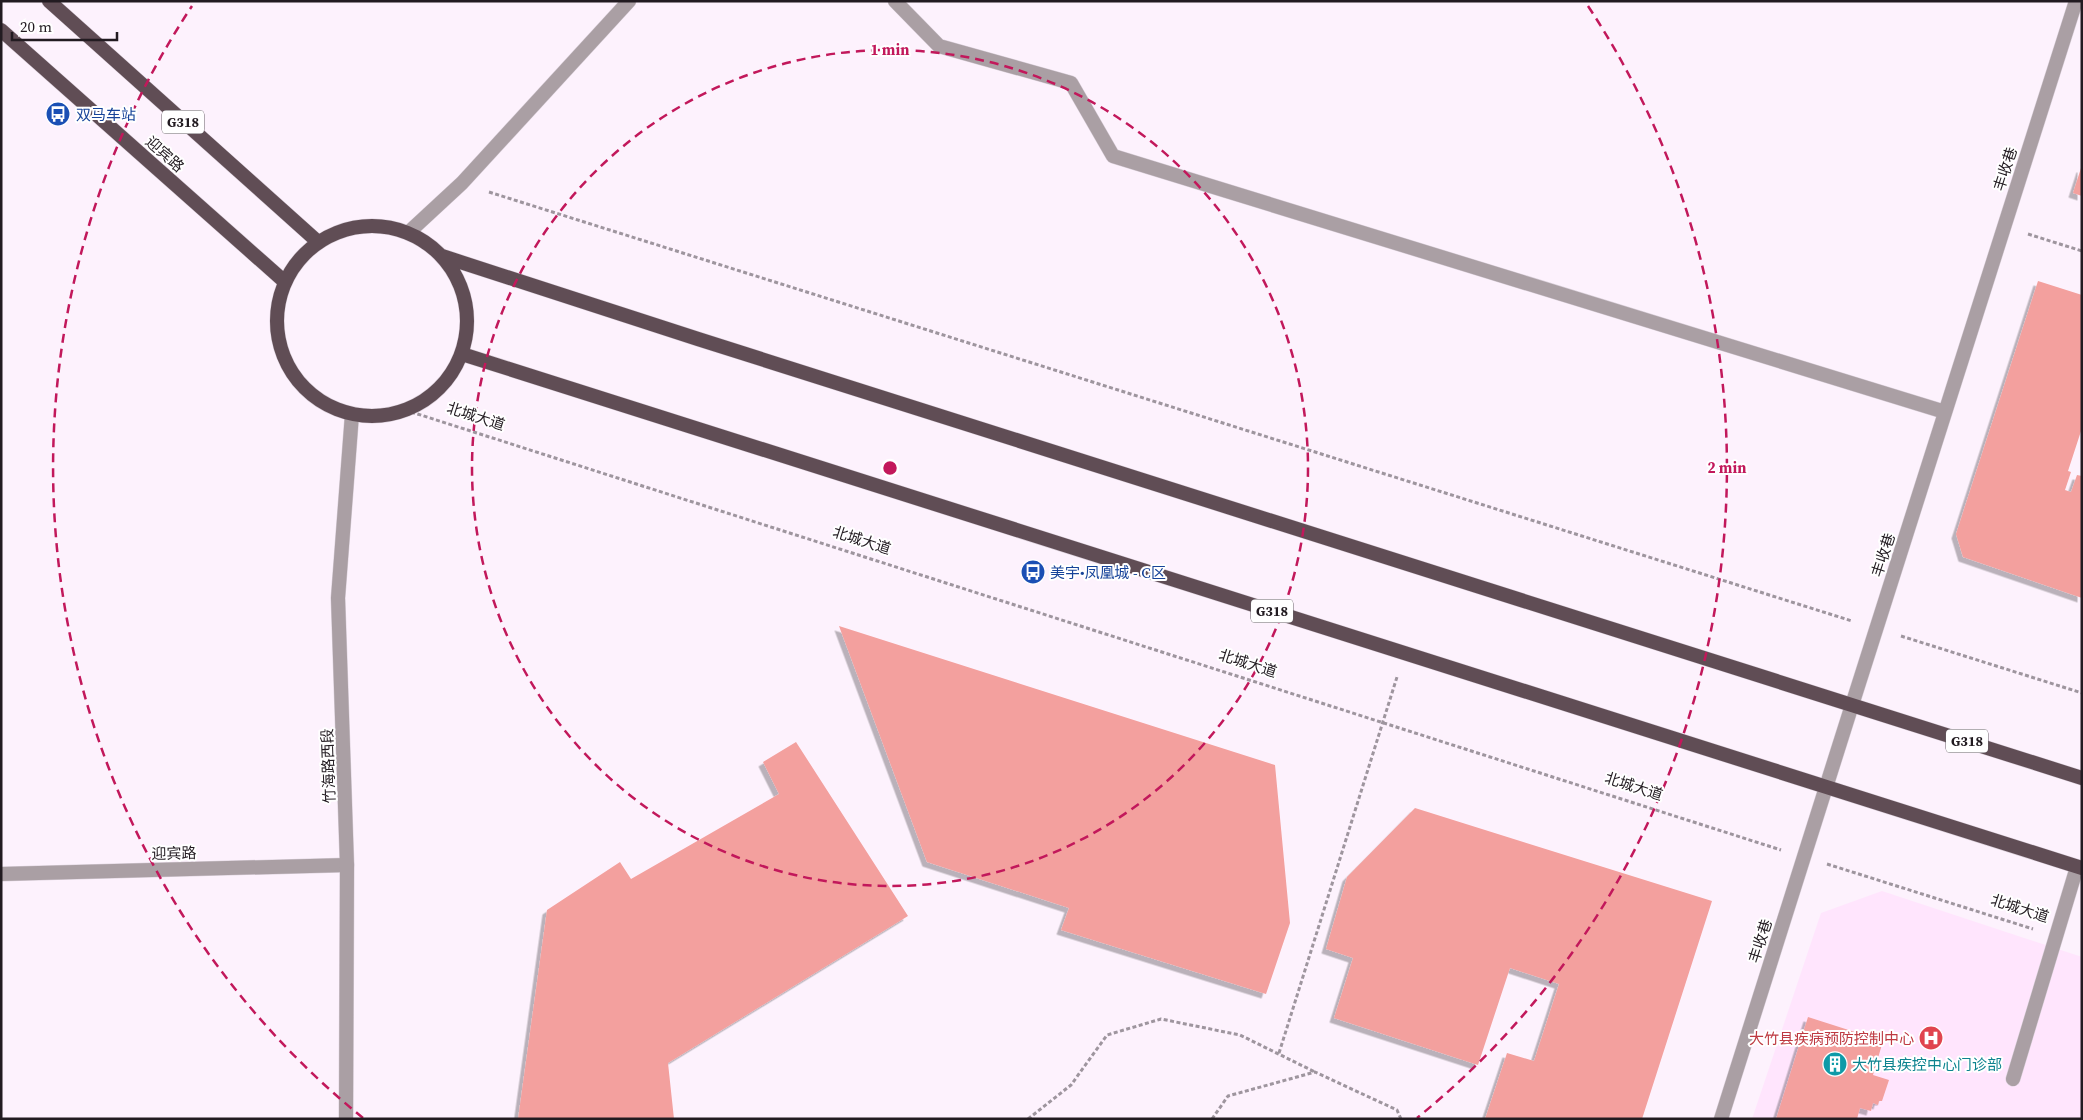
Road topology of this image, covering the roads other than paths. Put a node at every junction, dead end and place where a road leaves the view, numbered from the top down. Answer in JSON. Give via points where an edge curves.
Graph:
{"nodes":[{"id":1,"x":49,"y":1,"type":"edge"},
{"id":2,"x":629,"y":1,"type":"edge"},
{"id":3,"x":895,"y":1,"type":"edge"},
{"id":4,"x":2076,"y":1,"type":"edge"},
{"id":5,"x":1,"y":30,"type":"edge"},
{"id":6,"x":408,"y":233,"type":"junction"},
{"id":7,"x":318,"y":242,"type":"junction"},
{"id":8,"x":442,"y":256,"type":"junction"},
{"id":9,"x":285,"y":282,"type":"junction"},
{"id":10,"x":462,"y":354,"type":"junction"},
{"id":11,"x":1945,"y":412,"type":"junction"},
{"id":12,"x":352,"y":414,"type":"junction"},
{"id":13,"x":1852,"y":705,"type":"junction"},
{"id":14,"x":2082,"y":778,"type":"edge"},
{"id":15,"x":1826,"y":787,"type":"junction"},
{"id":16,"x":347,"y":865,"type":"junction"},
{"id":17,"x":2079,"y":867,"type":"edge"},
{"id":18,"x":1,"y":874,"type":"edge"},
{"id":19,"x":2013,"y":1079,"type":"dead end"},
{"id":20,"x":346,"y":1119,"type":"edge"},
{"id":21,"x":1721,"y":1119,"type":"edge"}],
"edges":[{"from":1,"to":7,"type":"highway","number":"G318"},
{"from":2,"to":6,"type":"street","via":[[462,184]]},
{"from":3,"to":11,"type":"street","via":[[939,46],[1071,83],[1113,156]]},
{"from":4,"to":11,"type":"street","name":"丰收巷"},
{"from":5,"to":9,"type":"highway","name":"迎宾路"},
{"from":6,"to":7,"type":"highway","via":[[390,227],[371,226],[352,228]]},
{"from":6,"to":8,"type":"highway","via":[[432,246]]},
{"from":7,"to":9,"type":"highway","via":[[305,253]]},
{"from":8,"to":10,"type":"highway","via":[[464,294],[468,324]]},
{"from":8,"to":13,"type":"highway","number":"G318"},
{"from":9,"to":12,"type":"highway","via":[[277,314],[281,348],[287,364],[307,390],[321,401]]},
{"from":10,"to":12,"type":"highway","via":[[455,369],[434,394],[405,410],[387,415]]},
{"from":10,"to":15,"type":"highway","number":"G318"},
{"from":11,"to":13,"type":"street","name":"丰收巷"},
{"from":12,"to":16,"type":"street","name":"竹海路西段","via":[[338,598]]},
{"from":13,"to":14,"type":"highway","number":"G318"},
{"from":13,"to":15,"type":"street","name":"丰收巷"},
{"from":15,"to":17,"type":"highway","number":"G318"},
{"from":15,"to":21,"type":"street","name":"丰收巷"},
{"from":16,"to":18,"type":"street","name":"迎宾路"},
{"from":16,"to":20,"type":"street","name":"竹海路西段"},
{"from":17,"to":19,"type":"street"}]}
